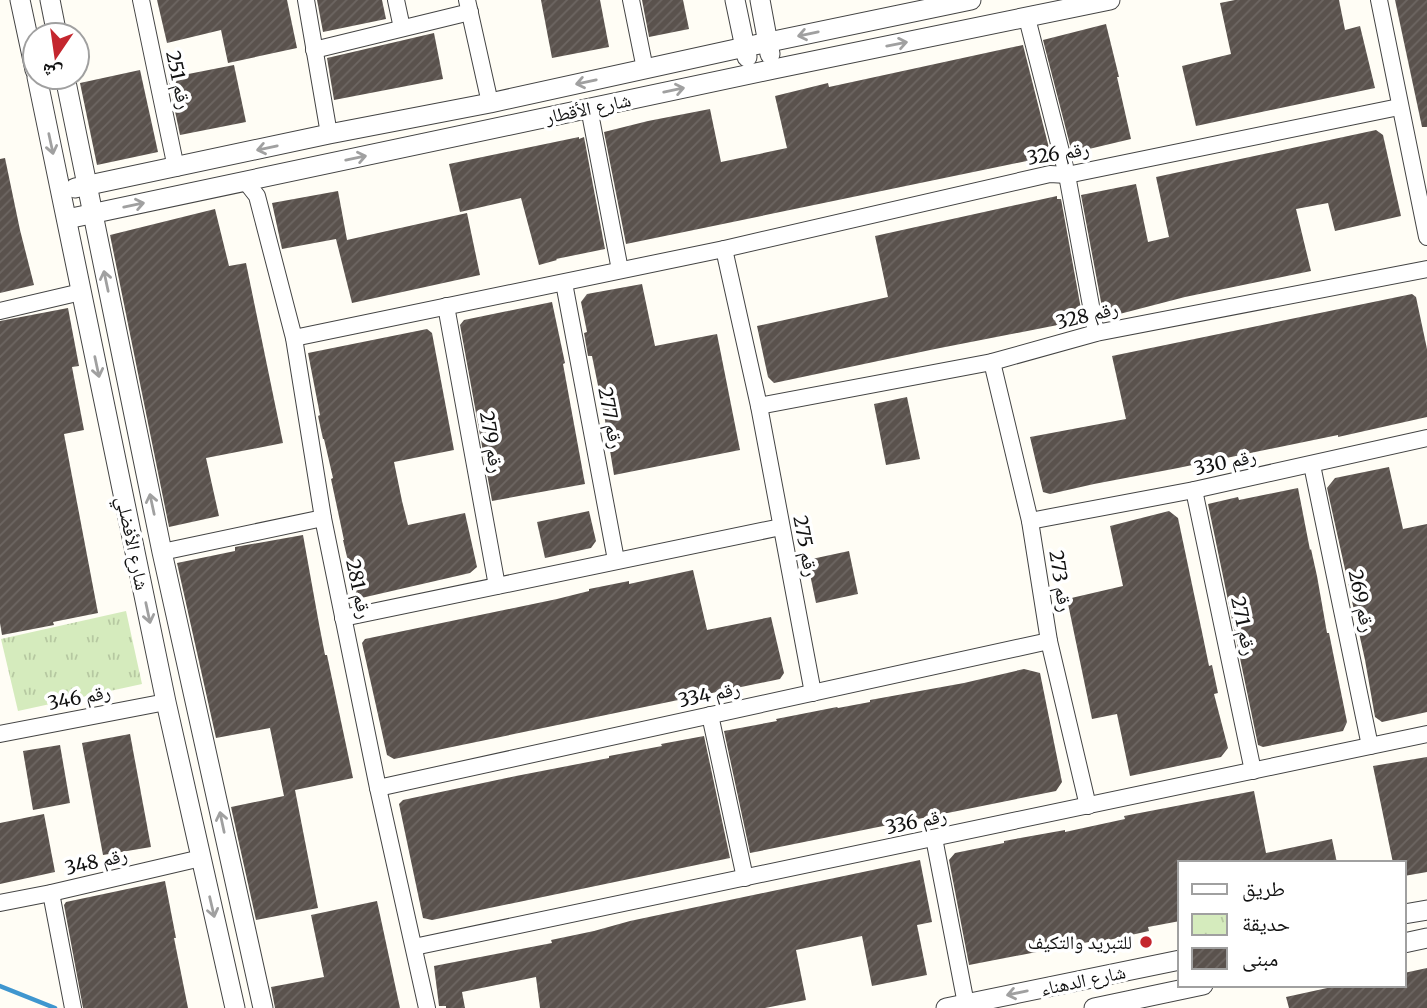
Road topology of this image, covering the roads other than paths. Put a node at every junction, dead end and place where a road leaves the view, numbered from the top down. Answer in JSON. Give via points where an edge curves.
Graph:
{"nodes":[{"id":1,"x":20,"y":0,"type":"edge"},
{"id":2,"x":50,"y":0,"type":"edge"},
{"id":3,"x":141,"y":0,"type":"edge"},
{"id":4,"x":306,"y":0,"type":"edge"},
{"id":5,"x":396,"y":0,"type":"edge"},
{"id":6,"x":631,"y":0,"type":"edge"},
{"id":7,"x":735,"y":0,"type":"edge"},
{"id":8,"x":760,"y":0,"type":"edge"},
{"id":9,"x":971,"y":0,"type":"edge"},
{"id":10,"x":1110,"y":0,"type":"edge"},
{"id":11,"x":1379,"y":0,"type":"edge"},
{"id":12,"x":927,"y":5,"type":"edge"},
{"id":13,"x":469,"y":6,"type":"edge"},
{"id":14,"x":1027,"y":18,"type":"junction"},
{"id":15,"x":24,"y":21,"type":"edge"},
{"id":16,"x":54,"y":21,"type":"edge"},
{"id":17,"x":402,"y":28,"type":"junction"},
{"id":18,"x":768,"y":43,"type":"junction"},
{"id":19,"x":745,"y":47,"type":"junction"},
{"id":20,"x":314,"y":50,"type":"junction"},
{"id":21,"x":774,"y":68,"type":"junction"},
{"id":22,"x":645,"y":69,"type":"junction"},
{"id":23,"x":750,"y":74,"type":"junction"},
{"id":24,"x":40,"y":91,"type":"edge"},
{"id":25,"x":68,"y":91,"type":"edge"},
{"id":26,"x":490,"y":103,"type":"junction"},
{"id":27,"x":1399,"y":107,"type":"junction"},
{"id":28,"x":589,"y":108,"type":"junction"},
{"id":29,"x":329,"y":134,"type":"junction"},
{"id":30,"x":176,"y":168,"type":"junction"},
{"id":31,"x":1067,"y":175,"type":"junction"},
{"id":32,"x":246,"y":182,"type":"junction"},
{"id":33,"x":86,"y":186,"type":"junction"},
{"id":34,"x":61,"y":191,"type":"junction"},
{"id":35,"x":93,"y":214,"type":"junction"},
{"id":36,"x":67,"y":219,"type":"junction"},
{"id":37,"x":1427,"y":237,"type":"edge"},
{"id":38,"x":724,"y":249,"type":"junction"},
{"id":39,"x":1427,"y":269,"type":"edge"},
{"id":40,"x":620,"y":270,"type":"junction"},
{"id":41,"x":564,"y":283,"type":"junction"},
{"id":42,"x":81,"y":292,"type":"junction"},
{"id":43,"x":446,"y":306,"type":"junction"},
{"id":44,"x":0,"y":311,"type":"edge"},
{"id":45,"x":1096,"y":333,"type":"junction"},
{"id":46,"x":294,"y":338,"type":"junction"},
{"id":47,"x":992,"y":362,"type":"junction"},
{"id":48,"x":758,"y":406,"type":"junction"},
{"id":49,"x":1427,"y":438,"type":"edge"},
{"id":50,"x":1312,"y":465,"type":"junction"},
{"id":51,"x":1194,"y":490,"type":"junction"},
{"id":52,"x":323,"y":518,"type":"junction"},
{"id":53,"x":1030,"y":521,"type":"junction"},
{"id":54,"x":780,"y":527,"type":"junction"},
{"id":55,"x":162,"y":552,"type":"junction"},
{"id":56,"x":616,"y":560,"type":"junction"},
{"id":57,"x":497,"y":586,"type":"junction"},
{"id":58,"x":343,"y":618,"type":"junction"},
{"id":59,"x":1049,"y":641,"type":"junction"},
{"id":60,"x":813,"y":693,"type":"junction"},
{"id":61,"x":166,"y":702,"type":"junction"},
{"id":62,"x":710,"y":715,"type":"junction"},
{"id":63,"x":1,"y":730,"type":"edge"},
{"id":64,"x":1427,"y":734,"type":"edge"},
{"id":65,"x":1370,"y":746,"type":"junction"},
{"id":66,"x":1253,"y":771,"type":"junction"},
{"id":67,"x":378,"y":788,"type":"junction"},
{"id":68,"x":1088,"y":806,"type":"junction"},
{"id":69,"x":934,"y":838,"type":"junction"},
{"id":70,"x":201,"y":858,"type":"junction"},
{"id":71,"x":745,"y":878,"type":"junction"},
{"id":72,"x":51,"y":893,"type":"junction"},
{"id":73,"x":0,"y":903,"type":"edge"},
{"id":74,"x":1427,"y":910,"type":"edge"},
{"id":75,"x":1406,"y":914,"type":"edge"},
{"id":76,"x":1427,"y":939,"type":"edge"},
{"id":77,"x":1406,"y":943,"type":"edge"},
{"id":78,"x":414,"y":947,"type":"junction"},
{"id":79,"x":1178,"y":960,"type":"edge"},
{"id":80,"x":1194,"y":987,"type":"edge"},
{"id":81,"x":966,"y":1004,"type":"junction"},
{"id":82,"x":73,"y":1008,"type":"edge"},
{"id":83,"x":235,"y":1008,"type":"edge"},
{"id":84,"x":263,"y":1008,"type":"edge"},
{"id":85,"x":427,"y":1008,"type":"edge"},
{"id":86,"x":946,"y":1008,"type":"edge"},
{"id":87,"x":1094,"y":1008,"type":"edge"}],
"edges":[{"from":1,"to":15,"type":"street"},
{"from":2,"to":16,"type":"street"},
{"from":3,"to":30,"type":"street","name":"رقم 251"},
{"from":4,"to":20,"type":"street"},
{"from":5,"to":17,"type":"street"},
{"from":6,"to":22,"type":"street"},
{"from":7,"to":19,"type":"street"},
{"from":8,"to":18,"type":"street"},
{"from":9,"to":12,"type":"street","name":"شارع الأقطار"},
{"from":10,"to":14,"type":"street","name":"شارع الأقطار"},
{"from":11,"to":27,"type":"street"},
{"from":12,"to":18,"type":"street","name":"شارع الأقطار","one_way":true},
{"from":13,"to":17,"type":"street"},
{"from":13,"to":26,"type":"street"},
{"from":21,"to":14,"type":"street","name":"شارع الأقطار","one_way":true},
{"from":14,"to":31,"type":"street"},
{"from":17,"to":20,"type":"street"},
{"from":18,"to":19,"type":"street","name":"شارع الأقطار"},
{"from":18,"to":21,"type":"street"},
{"from":19,"to":22,"type":"street","name":"شارع الأقطار"},
{"from":19,"to":23,"type":"street"},
{"from":20,"to":29,"type":"street"},
{"from":21,"to":23,"type":"street","name":"شارع الأقطار"},
{"from":22,"to":26,"type":"street","name":"شارع الأقطار","one_way":true},
{"from":28,"to":23,"type":"street","name":"شارع الأقطار","one_way":true},
{"from":24,"to":34,"type":"street","name":"شارع الأفضلي","one_way":true},
{"from":25,"to":33,"type":"street","name":"شارع الأفضلي"},
{"from":26,"to":29,"type":"street","name":"شارع الأقطار"},
{"from":27,"to":31,"type":"street","name":"رقم 326"},
{"from":27,"to":37,"type":"street"},
{"from":32,"to":28,"type":"street","name":"شارع الأقطار","one_way":true},
{"from":28,"to":40,"type":"street"},
{"from":29,"to":30,"type":"street","name":"شارع الأقطار","one_way":true},
{"from":30,"to":33,"type":"street","name":"شارع الأقطار"},
{"from":31,"to":38,"type":"street","name":"رقم 326","via":[[1050,174]]},
{"from":31,"to":45,"type":"street"},
{"from":35,"to":32,"type":"street","name":"شارع الأقطار","one_way":true},
{"from":32,"to":46,"type":"street","name":"رقم 281","via":[[257,197]]},
{"from":33,"to":34,"type":"street","name":"شارع الأقطار"},
{"from":33,"to":35,"type":"street","name":"شارع الأفضلي"},
{"from":34,"to":36,"type":"street","name":"شارع الأفضلي"},
{"from":35,"to":36,"type":"street","name":"شارع الأقطار"},
{"from":55,"to":35,"type":"street","name":"شارع الأفضلي","one_way":true},
{"from":36,"to":42,"type":"street","name":"شارع الأفضلي"},
{"from":38,"to":40,"type":"street","name":"رقم 326"},
{"from":38,"to":48,"type":"street","name":"رقم 275"},
{"from":39,"to":45,"type":"street","name":"رقم 328"},
{"from":40,"to":41,"type":"street","name":"رقم 326"},
{"from":41,"to":43,"type":"street","name":"رقم 326"},
{"from":41,"to":56,"type":"street","name":"رقم 277"},
{"from":42,"to":44,"type":"street"},
{"from":42,"to":61,"type":"street","name":"شارع الأفضلي","one_way":true},
{"from":43,"to":46,"type":"street","name":"رقم 326"},
{"from":43,"to":57,"type":"street","name":"رقم 279"},
{"from":45,"to":47,"type":"street","name":"رقم 328"},
{"from":46,"to":52,"type":"street","name":"رقم 281"},
{"from":47,"to":48,"type":"street","name":"رقم 328"},
{"from":47,"to":53,"type":"street","name":"رقم 273"},
{"from":48,"to":54,"type":"street","name":"رقم 275"},
{"from":49,"to":50,"type":"street","name":"رقم 330"},
{"from":50,"to":51,"type":"street","name":"رقم 330"},
{"from":50,"to":65,"type":"street","name":"رقم 269"},
{"from":51,"to":53,"type":"street","name":"رقم 330"},
{"from":51,"to":66,"type":"street","name":"رقم 271"},
{"from":52,"to":55,"type":"street"},
{"from":52,"to":58,"type":"street","name":"رقم 281"},
{"from":53,"to":59,"type":"street","name":"رقم 273"},
{"from":54,"to":56,"type":"street"},
{"from":54,"to":60,"type":"street","name":"رقم 275"},
{"from":84,"to":55,"type":"street","name":"شارع الأفضلي","one_way":true},
{"from":56,"to":57,"type":"street"},
{"from":57,"to":58,"type":"street"},
{"from":58,"to":67,"type":"street","name":"رقم 281"},
{"from":59,"to":60,"type":"street","name":"رقم 334"},
{"from":59,"to":68,"type":"street","name":"رقم 273"},
{"from":60,"to":62,"type":"street","name":"رقم 334"},
{"from":61,"to":63,"type":"street","name":"رقم 346"},
{"from":61,"to":70,"type":"street","name":"شارع الأفضلي"},
{"from":62,"to":67,"type":"street","name":"رقم 334"},
{"from":62,"to":71,"type":"street"},
{"from":64,"to":65,"type":"street","name":"رقم 336"},
{"from":65,"to":66,"type":"street","name":"رقم 336"},
{"from":66,"to":68,"type":"street","name":"رقم 336"},
{"from":67,"to":78,"type":"street","name":"رقم 281"},
{"from":68,"to":69,"type":"street","name":"رقم 336"},
{"from":69,"to":71,"type":"street","name":"رقم 336"},
{"from":69,"to":81,"type":"street"},
{"from":70,"to":72,"type":"street","name":"رقم 348"},
{"from":70,"to":83,"type":"street","name":"شارع الأفضلي","one_way":true},
{"from":71,"to":78,"type":"street","name":"رقم 336"},
{"from":72,"to":73,"type":"street","name":"رقم 348"},
{"from":72,"to":82,"type":"street"},
{"from":74,"to":75,"type":"street"},
{"from":76,"to":77,"type":"street"},
{"from":78,"to":85,"type":"street","name":"رقم 281"},
{"from":79,"to":81,"type":"street","name":"شارع الدهناء","one_way":true},
{"from":80,"to":87,"type":"street","name":"شارع الدهناء"},
{"from":81,"to":86,"type":"street","name":"شارع الدهناء"}]}
